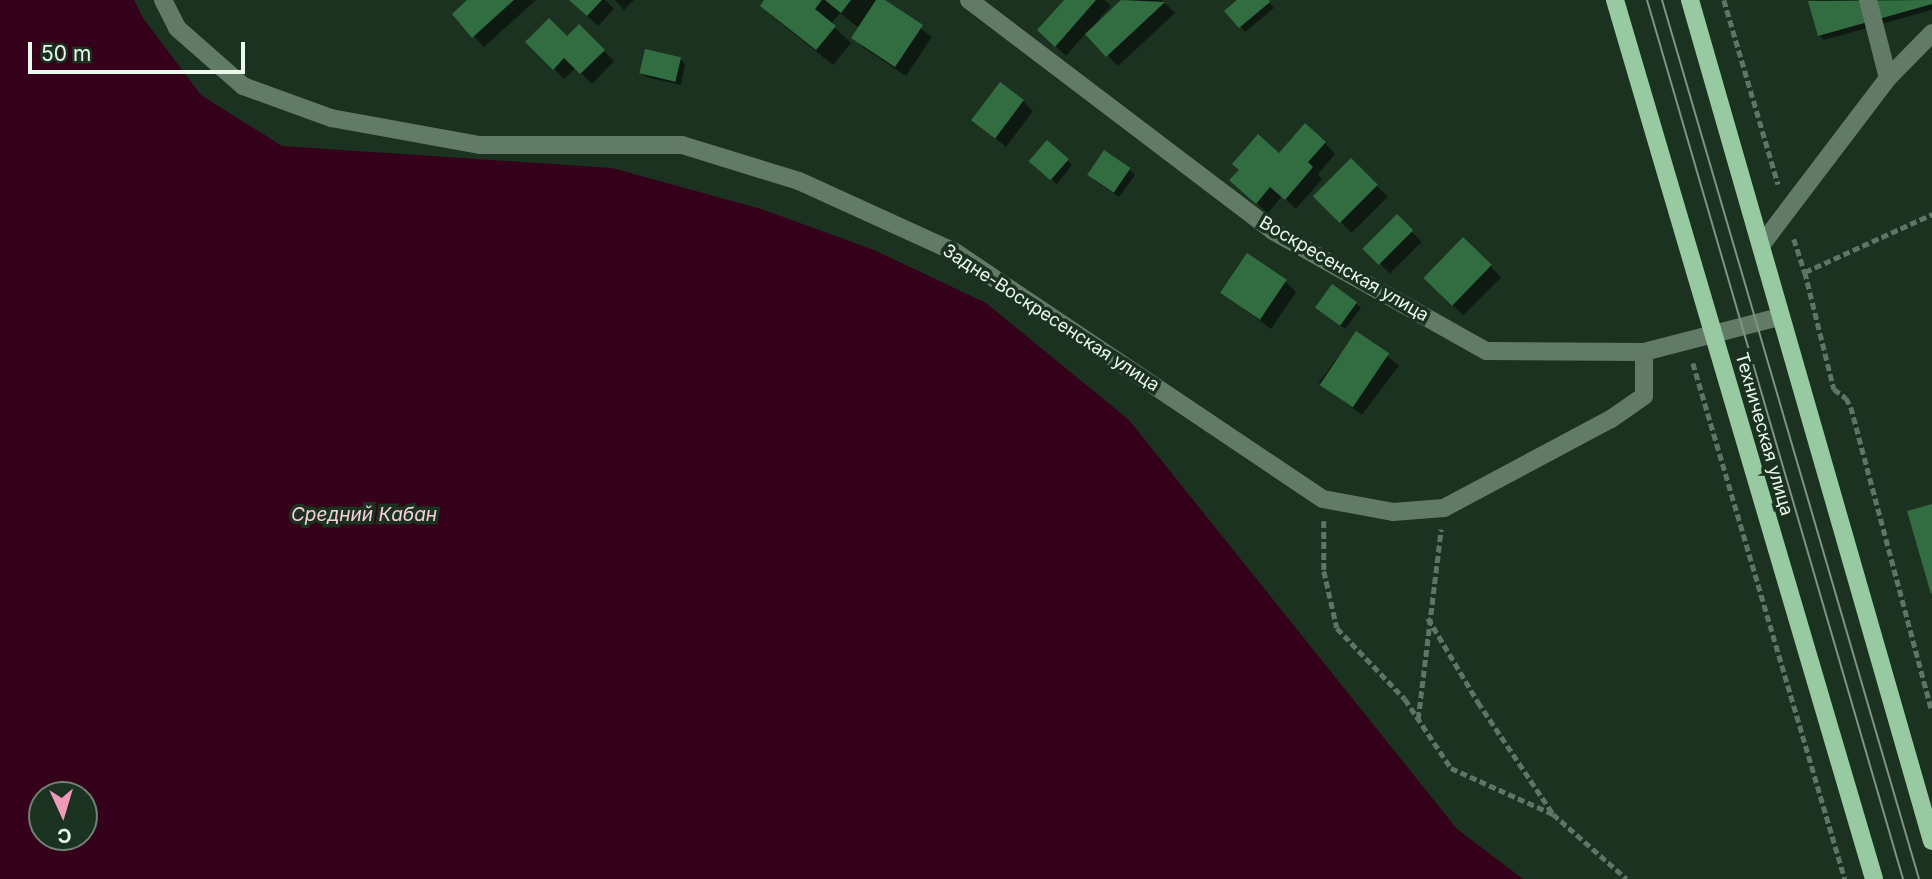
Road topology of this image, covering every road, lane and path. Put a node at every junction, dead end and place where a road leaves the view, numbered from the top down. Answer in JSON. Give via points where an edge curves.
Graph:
{"nodes":[{"id":1,"x":163,"y":0,"type":"edge"},
{"id":2,"x":969,"y":0,"type":"edge"},
{"id":3,"x":1615,"y":0,"type":"edge"},
{"id":4,"x":1690,"y":0,"type":"edge"},
{"id":5,"x":1868,"y":0,"type":"edge"},
{"id":6,"x":1932,"y":33,"type":"edge"},
{"id":7,"x":1888,"y":78,"type":"junction"},
{"id":8,"x":1762,"y":244,"type":"junction"},
{"id":9,"x":1805,"y":272,"type":"dead end"},
{"id":10,"x":1779,"y":317,"type":"junction"},
{"id":11,"x":1712,"y":334,"type":"junction"},
{"id":12,"x":1687,"y":341,"type":"junction"},
{"id":13,"x":1644,"y":352,"type":"junction"},
{"id":14,"x":1324,"y":499,"type":"junction"},
{"id":15,"x":1444,"y":508,"type":"junction"},
{"id":16,"x":1428,"y":618,"type":"junction"},
{"id":17,"x":1932,"y":711,"type":"edge"},
{"id":18,"x":1418,"y":719,"type":"junction"},
{"id":19,"x":1553,"y":814,"type":"junction"},
{"id":20,"x":1928,"y":815,"type":"edge"},
{"id":21,"x":1932,"y":841,"type":"edge"},
{"id":22,"x":1627,"y":879,"type":"edge"},
{"id":23,"x":1844,"y":879,"type":"edge"},
{"id":24,"x":1874,"y":879,"type":"edge"}],
"edges":[{"from":1,"to":14,"type":"street","name":"Задне-Воскресенская улица","via":[[177,28],[243,86],[331,118],[480,145],[682,145],[799,181],[955,252]]},
{"from":2,"to":13,"type":"street","name":"Воскресенская улица","via":[[1273,232],[1486,351]]},
{"from":3,"to":11,"type":"main road","name":"Техническая улица"},
{"from":4,"to":8,"type":"main road"},
{"from":5,"to":7,"type":"street"},
{"from":6,"to":7,"type":"street"},
{"from":7,"to":8,"type":"street"},
{"from":8,"to":10,"type":"main road"},
{"from":9,"to":17,"type":"path","via":[[1833,389],[1851,407]]},
{"from":10,"to":11,"type":"street","name":"Воскресенская улица"},
{"from":10,"to":20,"type":"main road"},
{"from":11,"to":12,"type":"street","name":"Воскресенская улица"},
{"from":11,"to":24,"type":"main road","name":"Техническая улица"},
{"from":12,"to":13,"type":"street","name":"Воскресенская улица"},
{"from":12,"to":23,"type":"path"},
{"from":13,"to":15,"type":"street","name":"Задне-Воскресенская улица","via":[[1644,397]]},
{"from":14,"to":15,"type":"street","name":"Задне-Воскресенская улица","via":[[1393,512]]},
{"from":14,"to":18,"type":"path","via":[[1324,571],[1337,628],[1405,699]]},
{"from":15,"to":16,"type":"path"},
{"from":16,"to":18,"type":"path"},
{"from":16,"to":19,"type":"path"},
{"from":18,"to":19,"type":"path","via":[[1451,768]]},
{"from":19,"to":22,"type":"path"},
{"from":20,"to":21,"type":"main road"}]}
